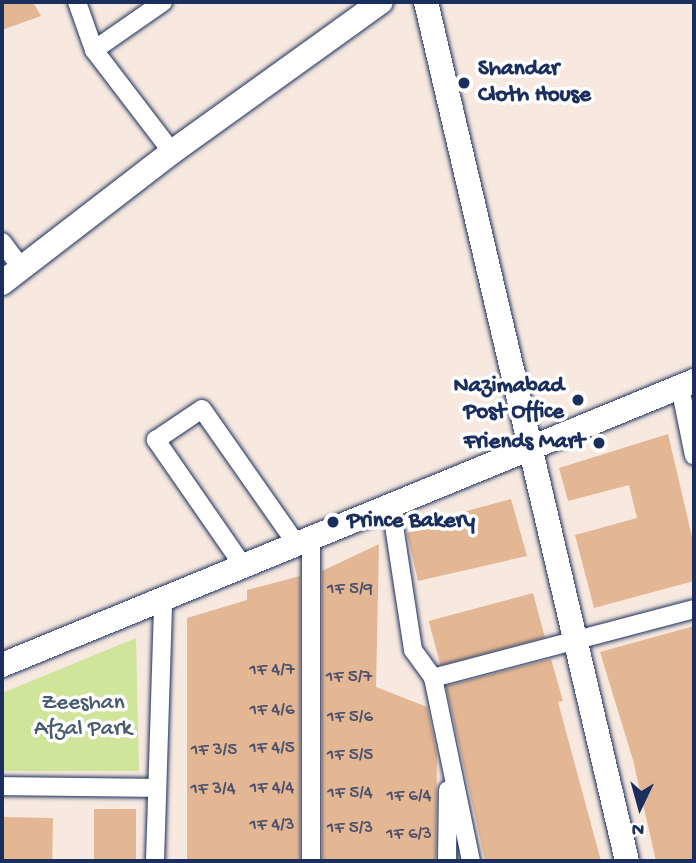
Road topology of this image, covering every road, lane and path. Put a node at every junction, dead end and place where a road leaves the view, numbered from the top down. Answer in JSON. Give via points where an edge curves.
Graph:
{"nodes":[{"id":1,"x":77,"y":2,"type":"edge"},
{"id":2,"x":163,"y":2,"type":"edge"},
{"id":3,"x":381,"y":2,"type":"edge"},
{"id":4,"x":426,"y":2,"type":"edge"},
{"id":5,"x":94,"y":50,"type":"junction"},
{"id":6,"x":172,"y":152,"type":"junction"},
{"id":7,"x":2,"y":242,"type":"edge"},
{"id":8,"x":12,"y":276,"type":"edge"},
{"id":9,"x":687,"y":384,"type":"edge"},
{"id":10,"x":530,"y":445,"type":"junction"},
{"id":11,"x":694,"y":456,"type":"edge"},
{"id":12,"x":391,"y":506,"type":"junction"},
{"id":13,"x":304,"y":543,"type":"junction"},
{"id":14,"x":244,"y":567,"type":"junction"},
{"id":15,"x":163,"y":601,"type":"junction"},
{"id":16,"x":694,"y":609,"type":"edge"},
{"id":17,"x":572,"y":639,"type":"junction"},
{"id":18,"x":4,"y":661,"type":"edge"},
{"id":19,"x":433,"y":678,"type":"junction"},
{"id":20,"x":448,"y":759,"type":"junction"},
{"id":21,"x":2,"y":786,"type":"edge"},
{"id":22,"x":156,"y":788,"type":"junction"},
{"id":23,"x":155,"y":861,"type":"edge"},
{"id":24,"x":311,"y":861,"type":"edge"},
{"id":25,"x":447,"y":861,"type":"edge"},
{"id":26,"x":471,"y":861,"type":"edge"},
{"id":27,"x":627,"y":861,"type":"edge"}],
"edges":[{"from":1,"to":5,"type":"street"},
{"from":2,"to":5,"type":"street"},
{"from":3,"to":6,"type":"street"},
{"from":4,"to":10,"type":"street"},
{"from":5,"to":6,"type":"street"},
{"from":6,"to":8,"type":"street"},
{"from":7,"to":8,"type":"street"},
{"from":9,"to":10,"type":"street"},
{"from":9,"to":11,"type":"street"},
{"from":10,"to":12,"type":"street"},
{"from":10,"to":17,"type":"street"},
{"from":12,"to":13,"type":"street"},
{"from":12,"to":19,"type":"street","via":[[414,650]]},
{"from":13,"to":14,"type":"street"},
{"from":13,"to":14,"type":"street","via":[[202,409],[156,440]]},
{"from":13,"to":24,"type":"street"},
{"from":14,"to":15,"type":"street"},
{"from":15,"to":18,"type":"street"},
{"from":15,"to":22,"type":"street"},
{"from":16,"to":17,"type":"street"},
{"from":17,"to":19,"type":"street"},
{"from":17,"to":27,"type":"street"},
{"from":19,"to":20,"type":"street"},
{"from":20,"to":25,"type":"street"},
{"from":20,"to":26,"type":"street"},
{"from":21,"to":22,"type":"street"},
{"from":22,"to":23,"type":"street"}]}
